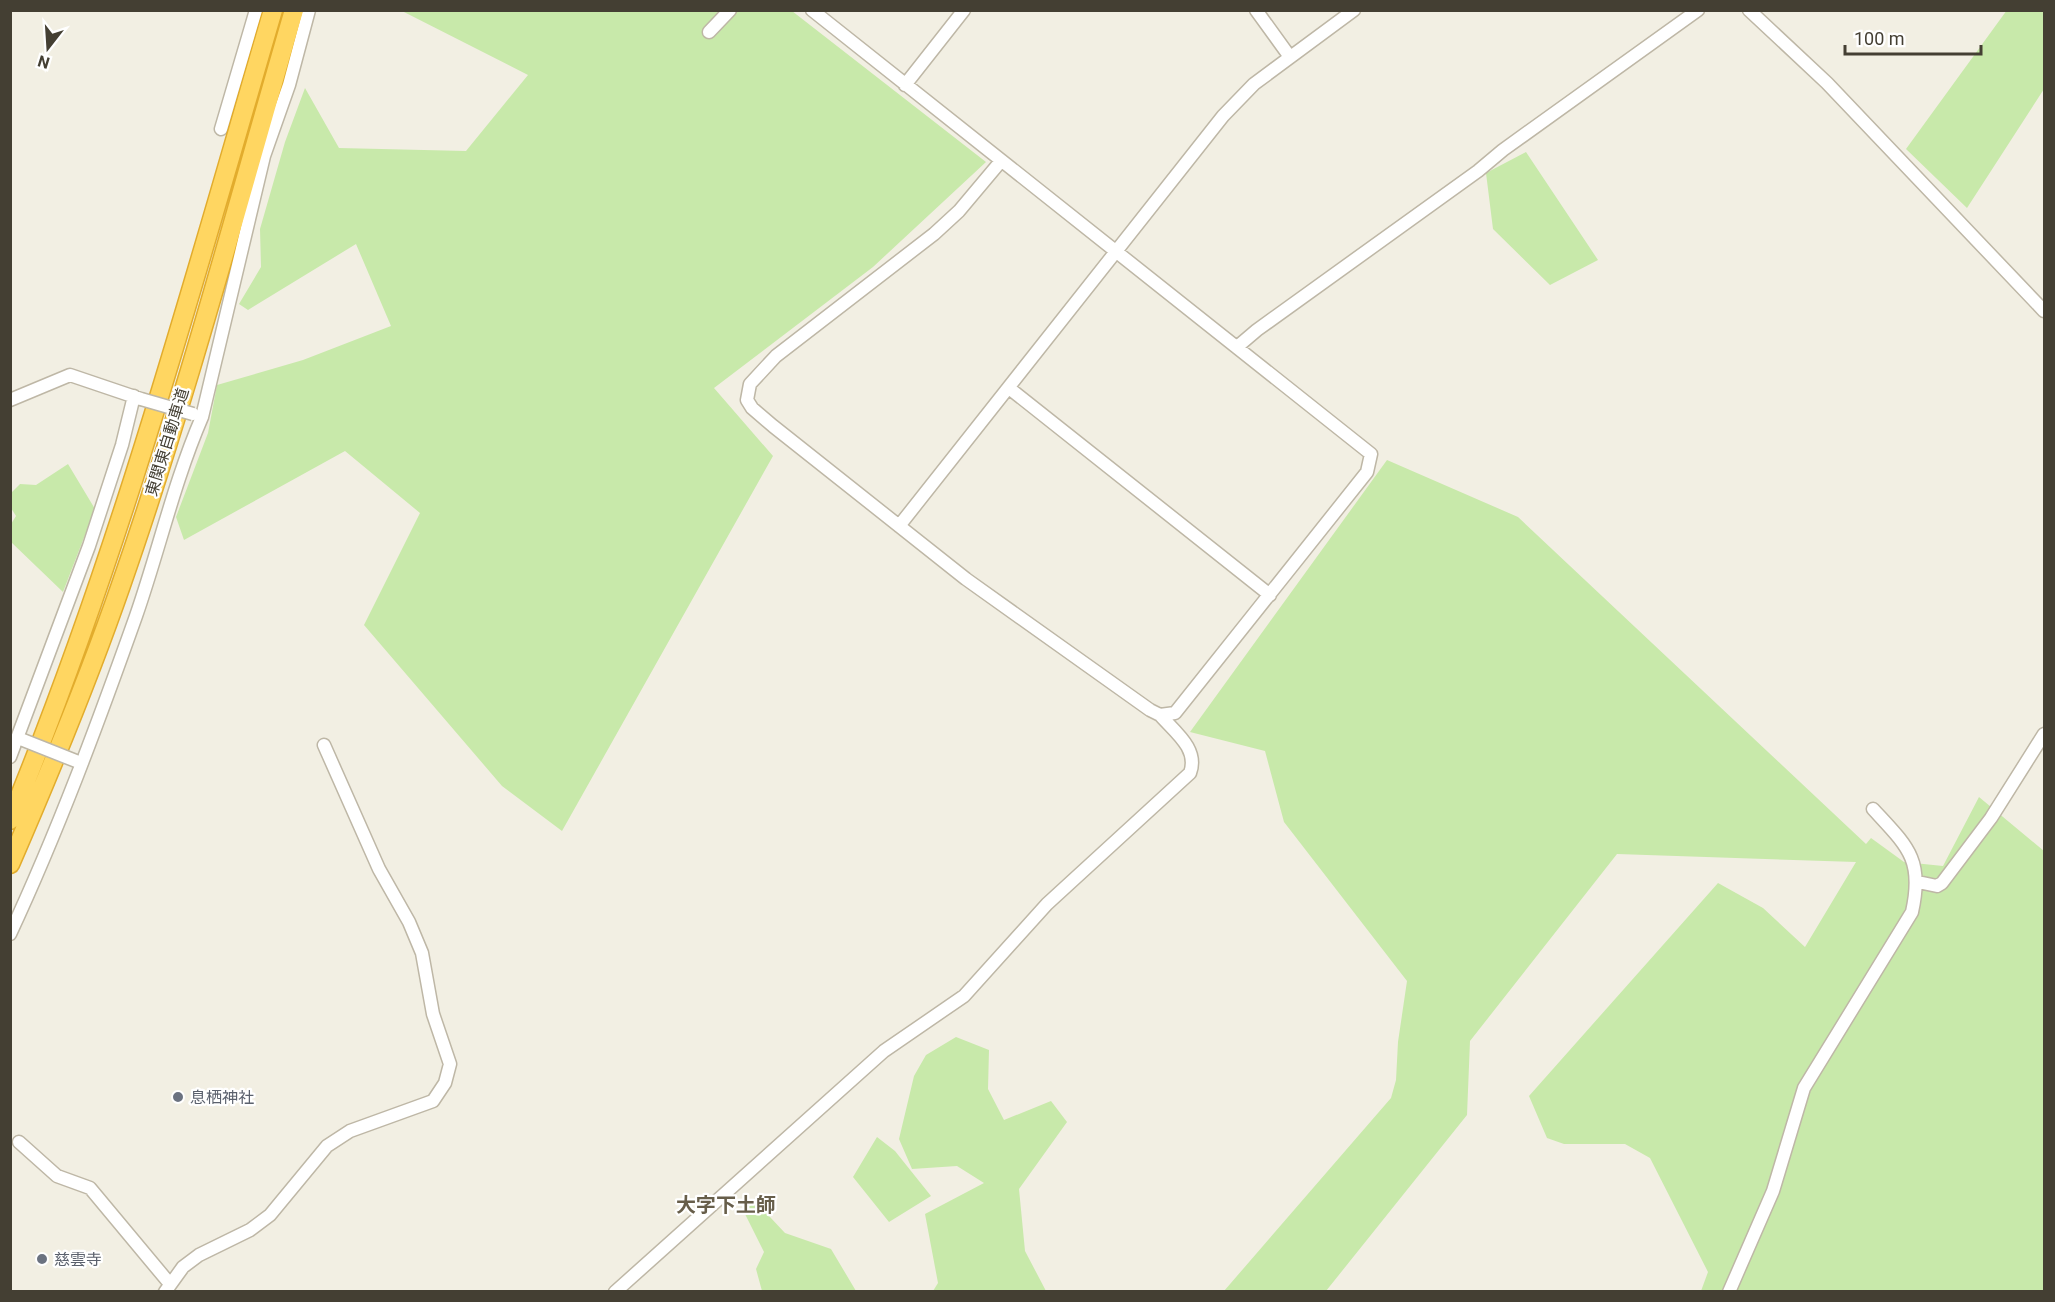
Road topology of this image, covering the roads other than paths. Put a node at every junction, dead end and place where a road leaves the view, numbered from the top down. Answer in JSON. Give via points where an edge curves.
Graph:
{"nodes":[{"id":1,"x":256,"y":10,"type":"edge"},
{"id":2,"x":273,"y":10,"type":"edge"},
{"id":3,"x":294,"y":10,"type":"edge"},
{"id":4,"x":309,"y":10,"type":"edge"},
{"id":5,"x":730,"y":10,"type":"edge"},
{"id":6,"x":812,"y":10,"type":"edge"},
{"id":7,"x":964,"y":10,"type":"edge"},
{"id":8,"x":1256,"y":10,"type":"edge"},
{"id":9,"x":1354,"y":10,"type":"edge"},
{"id":10,"x":1698,"y":10,"type":"edge"},
{"id":11,"x":1749,"y":10,"type":"edge"},
{"id":12,"x":709,"y":32,"type":"dead end"},
{"id":13,"x":1290,"y":57,"type":"junction"},
{"id":14,"x":905,"y":85,"type":"junction"},
{"id":15,"x":221,"y":129,"type":"dead end"},
{"id":16,"x":1001,"y":161,"type":"junction"},
{"id":17,"x":1116,"y":251,"type":"junction"},
{"id":18,"x":2044,"y":311,"type":"edge"},
{"id":19,"x":1237,"y":347,"type":"junction"},
{"id":20,"x":1009,"y":388,"type":"junction"},
{"id":21,"x":138,"y":397,"type":"junction"},
{"id":22,"x":10,"y":400,"type":"edge"},
{"id":23,"x":197,"y":416,"type":"junction"},
{"id":24,"x":899,"y":526,"type":"junction"},
{"id":25,"x":1270,"y":595,"type":"junction"},
{"id":26,"x":1160,"y":715,"type":"junction"},
{"id":27,"x":2044,"y":734,"type":"edge"},
{"id":28,"x":21,"y":739,"type":"junction"},
{"id":29,"x":324,"y":745,"type":"dead end"},
{"id":30,"x":10,"y":758,"type":"edge"},
{"id":31,"x":79,"y":762,"type":"junction"},
{"id":32,"x":1873,"y":809,"type":"dead end"},
{"id":33,"x":10,"y":820,"type":"edge"},
{"id":34,"x":10,"y":864,"type":"edge"},
{"id":35,"x":1918,"y":882,"type":"junction"},
{"id":36,"x":10,"y":934,"type":"edge"},
{"id":37,"x":19,"y":1142,"type":"dead end"},
{"id":38,"x":167,"y":1288,"type":"edge"},
{"id":39,"x":615,"y":1292,"type":"edge"},
{"id":40,"x":1729,"y":1292,"type":"edge"}],
"edges":[{"from":1,"to":15,"type":"street"},
{"from":2,"to":33,"type":"highway","name":"東関東自動車道","via":[[131,488],[70,671]]},
{"from":3,"to":34,"type":"highway","name":"東関東自動車道","via":[[200,336],[122,583],[89,677]]},
{"from":4,"to":23,"type":"street","via":[[264,156]]},
{"from":5,"to":12,"type":"street"},
{"from":6,"to":14,"type":"street"},
{"from":7,"to":14,"type":"street"},
{"from":8,"to":13,"type":"street"},
{"from":9,"to":13,"type":"street"},
{"from":10,"to":19,"type":"street"},
{"from":11,"to":18,"type":"street","via":[[1827,83]]},
{"from":13,"to":17,"type":"street","via":[[1254,84],[1223,116]]},
{"from":14,"to":16,"type":"street"},
{"from":16,"to":17,"type":"street"},
{"from":16,"to":24,"type":"street","via":[[934,234],[776,356],[756,376],[747,392],[752,408]]},
{"from":17,"to":19,"type":"street"},
{"from":17,"to":20,"type":"street"},
{"from":19,"to":25,"type":"street","via":[[1371,454],[1367,472]]},
{"from":20,"to":24,"type":"street"},
{"from":20,"to":25,"type":"street"},
{"from":21,"to":22,"type":"street","via":[[70,375]]},
{"from":21,"to":23,"type":"street","bridge":true},
{"from":21,"to":28,"type":"street"},
{"from":23,"to":31,"type":"street","via":[[136,614]]},
{"from":24,"to":26,"type":"street","via":[[966,579]]},
{"from":25,"to":26,"type":"street","via":[[1180,709]]},
{"from":26,"to":39,"type":"street","via":[[1190,748],[1194,762],[1190,773],[1047,904],[964,996],[884,1051]]},
{"from":27,"to":35,"type":"street","via":[[1991,818],[1942,884]]},
{"from":28,"to":30,"type":"street"},
{"from":28,"to":31,"type":"street","bridge":true},
{"from":29,"to":38,"type":"street","via":[[374,859],[422,953],[433,1014],[450,1064],[448,1073],[433,1101],[350,1131],[327,1146],[270,1215],[250,1230],[199,1255],[183,1267]]},
{"from":31,"to":36,"type":"street"},
{"from":32,"to":35,"type":"street","via":[[1908,850]]},
{"from":35,"to":40,"type":"street","via":[[1912,912],[1804,1088],[1773,1191]]},
{"from":37,"to":38,"type":"street","via":[[57,1176],[90,1188]]}]}
